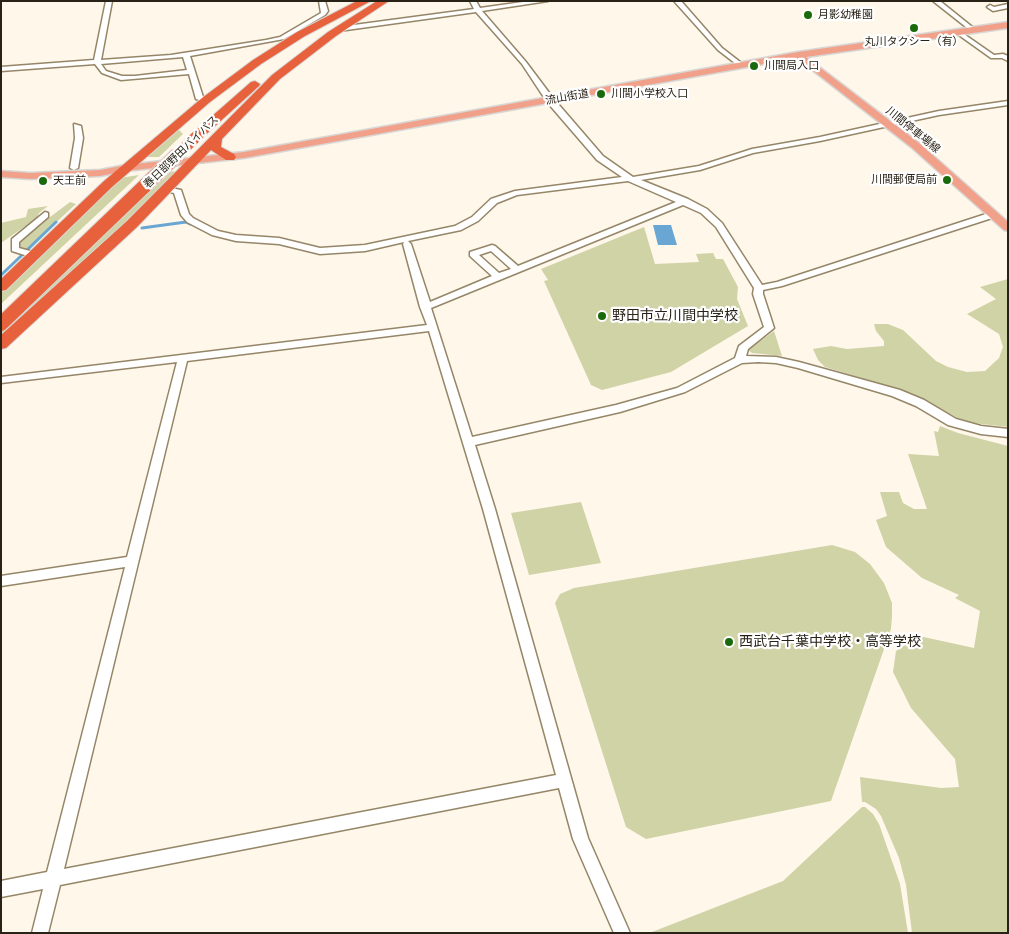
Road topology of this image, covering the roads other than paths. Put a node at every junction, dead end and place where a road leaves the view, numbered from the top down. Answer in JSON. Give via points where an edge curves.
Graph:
{"nodes":[{"id":1,"x":109,"y":1,"type":"edge"},
{"id":2,"x":322,"y":1,"type":"edge"},
{"id":3,"x":366,"y":1,"type":"edge"},
{"id":4,"x":377,"y":1,"type":"edge"},
{"id":5,"x":384,"y":1,"type":"edge"},
{"id":6,"x":473,"y":1,"type":"edge"},
{"id":7,"x":545,"y":1,"type":"edge"},
{"id":8,"x":677,"y":1,"type":"edge"},
{"id":9,"x":936,"y":1,"type":"edge"},
{"id":10,"x":1008,"y":6,"type":"edge"},
{"id":11,"x":990,"y":7,"type":"dead end"},
{"id":12,"x":478,"y":11,"type":"junction"},
{"id":13,"x":1008,"y":25,"type":"edge"},
{"id":14,"x":339,"y":29,"type":"junction"},
{"id":15,"x":973,"y":30,"type":"junction"},
{"id":16,"x":958,"y":32,"type":"junction"},
{"id":17,"x":186,"y":55,"type":"junction"},
{"id":18,"x":798,"y":55,"type":"junction"},
{"id":19,"x":1008,"y":59,"type":"edge"},
{"id":20,"x":98,"y":63,"type":"junction"},
{"id":21,"x":742,"y":66,"type":"junction"},
{"id":22,"x":1,"y":69,"type":"edge"},
{"id":23,"x":192,"y":72,"type":"junction"},
{"id":24,"x":206,"y":100,"type":"junction"},
{"id":25,"x":550,"y":100,"type":"junction"},
{"id":26,"x":1008,"y":103,"type":"edge"},
{"id":27,"x":886,"y":124,"type":"junction"},
{"id":28,"x":77,"y":126,"type":"dead end"},
{"id":29,"x":194,"y":134,"type":"junction"},
{"id":30,"x":216,"y":139,"type":"junction"},
{"id":31,"x":230,"y":157,"type":"junction"},
{"id":32,"x":196,"y":160,"type":"junction"},
{"id":33,"x":1,"y":168,"type":"edge"},
{"id":34,"x":74,"y":168,"type":"junction"},
{"id":35,"x":126,"y":168,"type":"junction"},
{"id":36,"x":1,"y":174,"type":"edge"},
{"id":37,"x":630,"y":178,"type":"junction"},
{"id":38,"x":169,"y":189,"type":"junction"},
{"id":39,"x":685,"y":201,"type":"junction"},
{"id":40,"x":45,"y":215,"type":"dead end"},
{"id":41,"x":992,"y":216,"type":"junction"},
{"id":42,"x":1008,"y":228,"type":"edge"},
{"id":43,"x":407,"y":244,"type":"dead end"},
{"id":44,"x":34,"y":255,"type":"junction"},
{"id":45,"x":518,"y":270,"type":"junction"},
{"id":46,"x":498,"y":278,"type":"junction"},
{"id":47,"x":1,"y":287,"type":"edge"},
{"id":48,"x":759,"y":288,"type":"junction"},
{"id":49,"x":426,"y":307,"type":"junction"},
{"id":50,"x":1,"y":311,"type":"edge"},
{"id":51,"x":1,"y":324,"type":"edge"},
{"id":52,"x":432,"y":328,"type":"junction"},
{"id":53,"x":1,"y":344,"type":"edge"},
{"id":54,"x":183,"y":358,"type":"junction"},
{"id":55,"x":740,"y":360,"type":"junction"},
{"id":56,"x":1,"y":380,"type":"edge"},
{"id":57,"x":1008,"y":433,"type":"edge"},
{"id":58,"x":469,"y":442,"type":"junction"},
{"id":59,"x":132,"y":561,"type":"junction"},
{"id":60,"x":1,"y":580,"type":"edge"},
{"id":61,"x":564,"y":780,"type":"junction"},
{"id":62,"x":54,"y":879,"type":"junction"},
{"id":63,"x":1,"y":889,"type":"edge"},
{"id":64,"x":40,"y":933,"type":"edge"},
{"id":65,"x":622,"y":933,"type":"edge"}],
"edges":[{"from":1,"to":20,"type":"street"},
{"from":2,"to":17,"type":"street","via":[[324,14],[282,38]]},
{"from":3,"to":24,"type":"highway","via":[[301,34],[256,62]]},
{"from":3,"to":29,"type":"highway","name":"春日部野田バイパス","via":[[289,48],[246,82]]},
{"from":4,"to":29,"type":"highway","name":"春日部野田バイパス","via":[[287,58]]},
{"from":5,"to":14,"type":"highway"},
{"from":6,"to":12,"type":"street"},
{"from":7,"to":12,"type":"street"},
{"from":8,"to":21,"type":"street","via":[[720,49]]},
{"from":9,"to":15,"type":"street"},
{"from":10,"to":11,"type":"street"},
{"from":12,"to":14,"type":"street"},
{"from":12,"to":25,"type":"street","via":[[524,63]]},
{"from":13,"to":15,"type":"main road","name":"流山街道"},
{"from":14,"to":30,"type":"highway","via":[[276,76]]},
{"from":15,"to":16,"type":"main road","name":"流山街道"},
{"from":16,"to":18,"type":"main road","name":"流山街道"},
{"from":16,"to":19,"type":"street","via":[[993,57]]},
{"from":17,"to":20,"type":"street"},
{"from":17,"to":23,"type":"street"},
{"from":18,"to":21,"type":"main road","name":"流山街道"},
{"from":18,"to":27,"type":"main road","name":"川間停車場線"},
{"from":20,"to":22,"type":"street"},
{"from":20,"to":23,"type":"street","via":[[104,72],[121,78]]},
{"from":21,"to":25,"type":"main road","name":"流山街道"},
{"from":23,"to":24,"type":"street","via":[[200,98]]},
{"from":24,"to":35,"type":"highway"},
{"from":25,"to":31,"type":"main road","name":"流山街道"},
{"from":25,"to":37,"type":"street","via":[[600,158]]},
{"from":26,"to":27,"type":"street"},
{"from":27,"to":37,"type":"street","via":[[752,151],[700,168]]},
{"from":27,"to":41,"type":"main road","name":"川間停車場線","via":[[915,145]]},
{"from":28,"to":34,"type":"street","via":[[79,138]]},
{"from":29,"to":50,"type":"highway","name":"春日部野田バイパス"},
{"from":29,"to":51,"type":"highway","name":"春日部野田バイパス","bridge":true},
{"from":30,"to":31,"type":"highway","via":[[217,150]]},
{"from":30,"to":32,"type":"highway"},
{"from":31,"to":32,"type":"main road","name":"流山街道"},
{"from":32,"to":35,"type":"main road","name":"流山街道"},
{"from":32,"to":38,"type":"highway"},
{"from":33,"to":34,"type":"main road","name":"流山街道"},
{"from":34,"to":35,"type":"main road","name":"流山街道"},
{"from":35,"to":36,"type":"main road","name":"流山街道","via":[[100,173]]},
{"from":35,"to":44,"type":"highway"},
{"from":37,"to":38,"type":"street","via":[[515,193],[494,201],[475,219],[458,228],[365,248],[320,251],[279,241],[215,233],[190,220],[185,215],[178,192]]},
{"from":37,"to":39,"type":"street"},
{"from":38,"to":53,"type":"highway"},
{"from":39,"to":45,"type":"street"},
{"from":39,"to":48,"type":"street","via":[[712,216]]},
{"from":40,"to":44,"type":"street","via":[[15,241],[15,249]]},
{"from":41,"to":42,"type":"main road","name":"川間停車場線"},
{"from":41,"to":48,"type":"street"},
{"from":43,"to":49,"type":"street"},
{"from":44,"to":47,"type":"highway"},
{"from":45,"to":46,"type":"street"},
{"from":45,"to":46,"type":"street","via":[[492,248],[473,254]]},
{"from":46,"to":49,"type":"street"},
{"from":48,"to":55,"type":"street","via":[[769,328],[743,348]]},
{"from":49,"to":52,"type":"street"},
{"from":52,"to":54,"type":"street"},
{"from":52,"to":58,"type":"street"},
{"from":54,"to":56,"type":"street"},
{"from":54,"to":59,"type":"street"},
{"from":55,"to":57,"type":"street","via":[[776,360],[799,365],[896,393],[964,427]]},
{"from":55,"to":58,"type":"street","via":[[681,390],[616,409]]},
{"from":58,"to":61,"type":"street"},
{"from":59,"to":60,"type":"street"},
{"from":59,"to":62,"type":"street"},
{"from":61,"to":62,"type":"street"},
{"from":61,"to":65,"type":"street","via":[[582,839]]},
{"from":62,"to":63,"type":"street"},
{"from":62,"to":64,"type":"street"}]}
